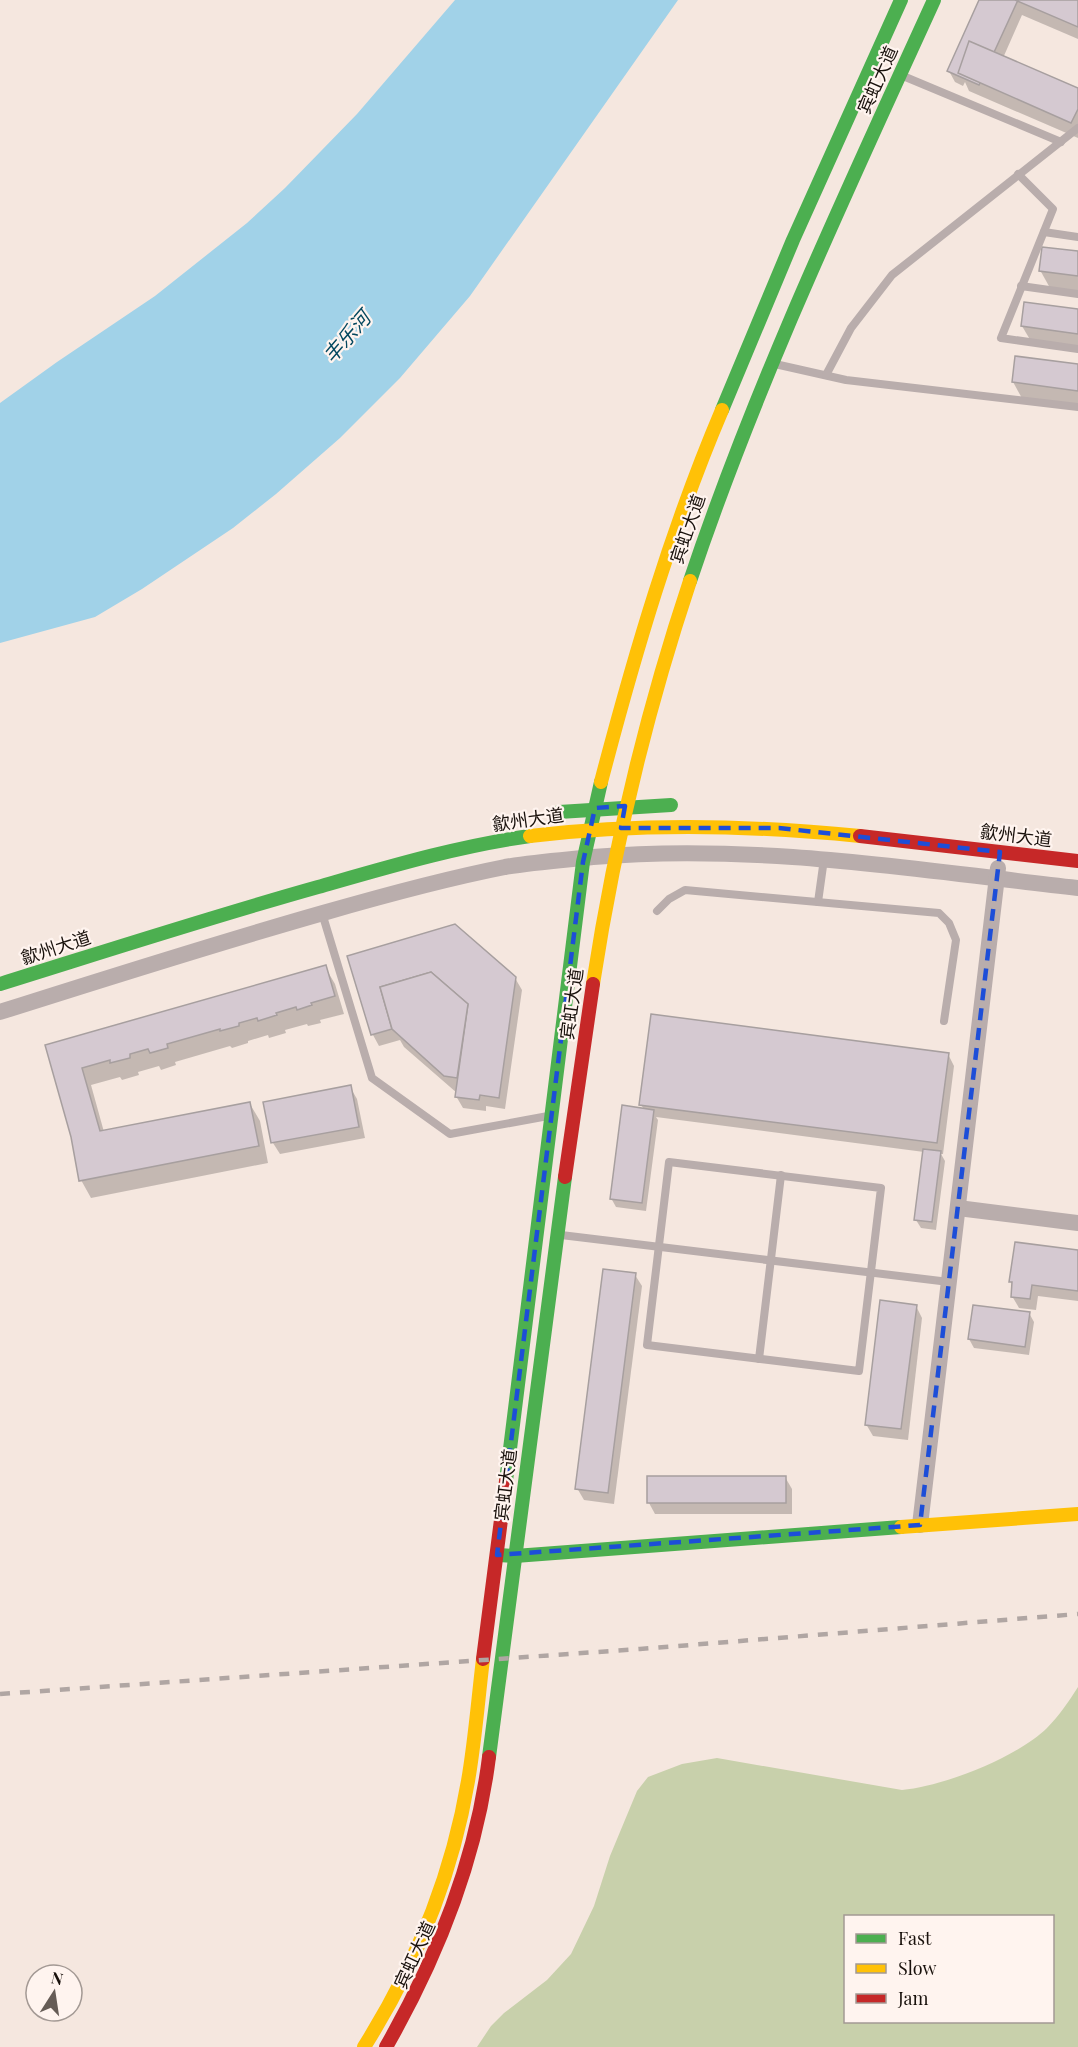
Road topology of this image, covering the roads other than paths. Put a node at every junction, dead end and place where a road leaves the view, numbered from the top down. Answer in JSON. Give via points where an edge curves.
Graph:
{"nodes":[{"id":1,"x":901,"y":0,"type":"edge"},
{"id":2,"x":934,"y":0,"type":"edge"},
{"id":3,"x":900,"y":74,"type":"junction"},
{"id":4,"x":1078,"y":128,"type":"edge"},
{"id":5,"x":1061,"y":142,"type":"junction"},
{"id":6,"x":1018,"y":174,"type":"junction"},
{"id":7,"x":1044,"y":232,"type":"junction"},
{"id":8,"x":1078,"y":237,"type":"edge"},
{"id":9,"x":1021,"y":286,"type":"junction"},
{"id":10,"x":1078,"y":294,"type":"edge"},
{"id":11,"x":1078,"y":349,"type":"edge"},
{"id":12,"x":772,"y":364,"type":"junction"},
{"id":13,"x":826,"y":375,"type":"junction"},
{"id":14,"x":1078,"y":407,"type":"edge"},
{"id":15,"x":681,"y":804,"type":"dead end"},
{"id":16,"x":625,"y":806,"type":"junction"},
{"id":17,"x":595,"y":808,"type":"junction"},
{"id":18,"x":542,"y":813,"type":"dead end"},
{"id":19,"x":621,"y":829,"type":"junction"},
{"id":20,"x":590,"y":831,"type":"junction"},
{"id":21,"x":1000,"y":852,"type":"junction"},
{"id":22,"x":615,"y":856,"type":"junction"},
{"id":23,"x":584,"y":858,"type":"junction"},
{"id":24,"x":824,"y":859,"type":"junction"},
{"id":25,"x":1078,"y":861,"type":"edge"},
{"id":26,"x":997,"y":879,"type":"junction"},
{"id":27,"x":1078,"y":888,"type":"edge"},
{"id":28,"x":818,"y":902,"type":"junction"},
{"id":29,"x":657,"y":911,"type":"dead end"},
{"id":30,"x":322,"y":913,"type":"junction"},
{"id":31,"x":0,"y":984,"type":"edge"},
{"id":32,"x":0,"y":1012,"type":"edge"},
{"id":33,"x":944,"y":1022,"type":"dead end"},
{"id":34,"x":552,"y":1115,"type":"junction"},
{"id":35,"x":781,"y":1175,"type":"junction"},
{"id":36,"x":958,"y":1208,"type":"junction"},
{"id":37,"x":1078,"y":1223,"type":"edge"},
{"id":38,"x":557,"y":1235,"type":"junction"},
{"id":39,"x":659,"y":1247,"type":"junction"},
{"id":40,"x":771,"y":1261,"type":"junction"},
{"id":41,"x":870,"y":1273,"type":"junction"},
{"id":42,"x":949,"y":1282,"type":"junction"},
{"id":43,"x":759,"y":1359,"type":"junction"},
{"id":44,"x":1078,"y":1514,"type":"edge"},
{"id":45,"x":920,"y":1526,"type":"junction"},
{"id":46,"x":497,"y":1555,"type":"junction"},
{"id":47,"x":515,"y":1556,"type":"junction"},
{"id":48,"x":364,"y":2047,"type":"edge"},
{"id":49,"x":386,"y":2047,"type":"edge"}],
"edges":[{"from":1,"to":17,"type":"main road","name":"宾虹大道","via":[[797,230],[696,473],[630,671]]},
{"from":2,"to":3,"type":"main road","name":"宾虹大道"},
{"from":3,"to":5,"type":"lane"},
{"from":3,"to":12,"type":"main road","name":"宾虹大道"},
{"from":4,"to":5,"type":"lane"},
{"from":5,"to":6,"type":"lane"},
{"from":6,"to":7,"type":"lane","via":[[1053,209]]},
{"from":6,"to":13,"type":"lane","via":[[892,275],[850,328]]},
{"from":7,"to":8,"type":"lane"},
{"from":7,"to":9,"type":"lane"},
{"from":9,"to":10,"type":"lane"},
{"from":9,"to":11,"type":"lane","via":[[1001,338]]},
{"from":12,"to":13,"type":"lane"},
{"from":12,"to":16,"type":"main road","name":"宾虹大道","via":[[695,564],[658,680]]},
{"from":13,"to":14,"type":"lane"},
{"from":15,"to":16,"type":"main road","name":"歙州大道"},
{"from":16,"to":17,"type":"main road","name":"歙州大道"},
{"from":16,"to":19,"type":"main road","name":"宾虹大道"},
{"from":17,"to":18,"type":"main road","name":"歙州大道"},
{"from":17,"to":20,"type":"main road","name":"宾虹大道"},
{"from":19,"to":20,"type":"main road","name":"歙州大道"},
{"from":19,"to":21,"type":"main road","name":"歙州大道","via":[[779,828]]},
{"from":19,"to":22,"type":"main road","name":"宾虹大道"},
{"from":20,"to":23,"type":"main road","name":"宾虹大道"},
{"from":20,"to":31,"type":"main road","name":"歙州大道","via":[[500,841],[338,881]]},
{"from":21,"to":25,"type":"main road","name":"歙州大道"},
{"from":21,"to":26,"type":"street"},
{"from":22,"to":23,"type":"street"},
{"from":22,"to":24,"type":"street","via":[[730,853]]},
{"from":22,"to":38,"type":"main road","name":"宾虹大道","via":[[599,939]]},
{"from":23,"to":30,"type":"street","via":[[505,867]]},
{"from":23,"to":34,"type":"main road","name":"宾虹大道"},
{"from":24,"to":26,"type":"street"},
{"from":24,"to":28,"type":"lane"},
{"from":26,"to":27,"type":"street"},
{"from":26,"to":36,"type":"street"},
{"from":28,"to":29,"type":"lane","via":[[685,890]]},
{"from":28,"to":33,"type":"lane","via":[[939,913],[944,917],[956,940]]},
{"from":30,"to":32,"type":"street"},
{"from":30,"to":34,"type":"lane","via":[[372,1078],[450,1134]]},
{"from":34,"to":46,"type":"main road","name":"宾虹大道"},
{"from":35,"to":39,"type":"lane","via":[[669,1162]]},
{"from":35,"to":40,"type":"lane"},
{"from":35,"to":41,"type":"lane","via":[[881,1188]]},
{"from":36,"to":37,"type":"street"},
{"from":36,"to":42,"type":"street"},
{"from":38,"to":39,"type":"lane"},
{"from":38,"to":47,"type":"main road","name":"宾虹大道"},
{"from":39,"to":40,"type":"lane"},
{"from":39,"to":43,"type":"lane","via":[[647,1346]]},
{"from":40,"to":41,"type":"lane"},
{"from":40,"to":43,"type":"lane"},
{"from":41,"to":42,"type":"lane"},
{"from":41,"to":43,"type":"lane","via":[[859,1371]]},
{"from":42,"to":45,"type":"street"},
{"from":44,"to":45,"type":"main road"},
{"from":45,"to":47,"type":"main road"},
{"from":46,"to":47,"type":"main road"},
{"from":46,"to":48,"type":"main road","name":"宾虹大道","via":[[468,1781],[452,1854],[426,1932],[389,2007]]},
{"from":47,"to":49,"type":"main road","name":"宾虹大道","via":[[486,1784],[470,1859],[443,1939]]}]}
